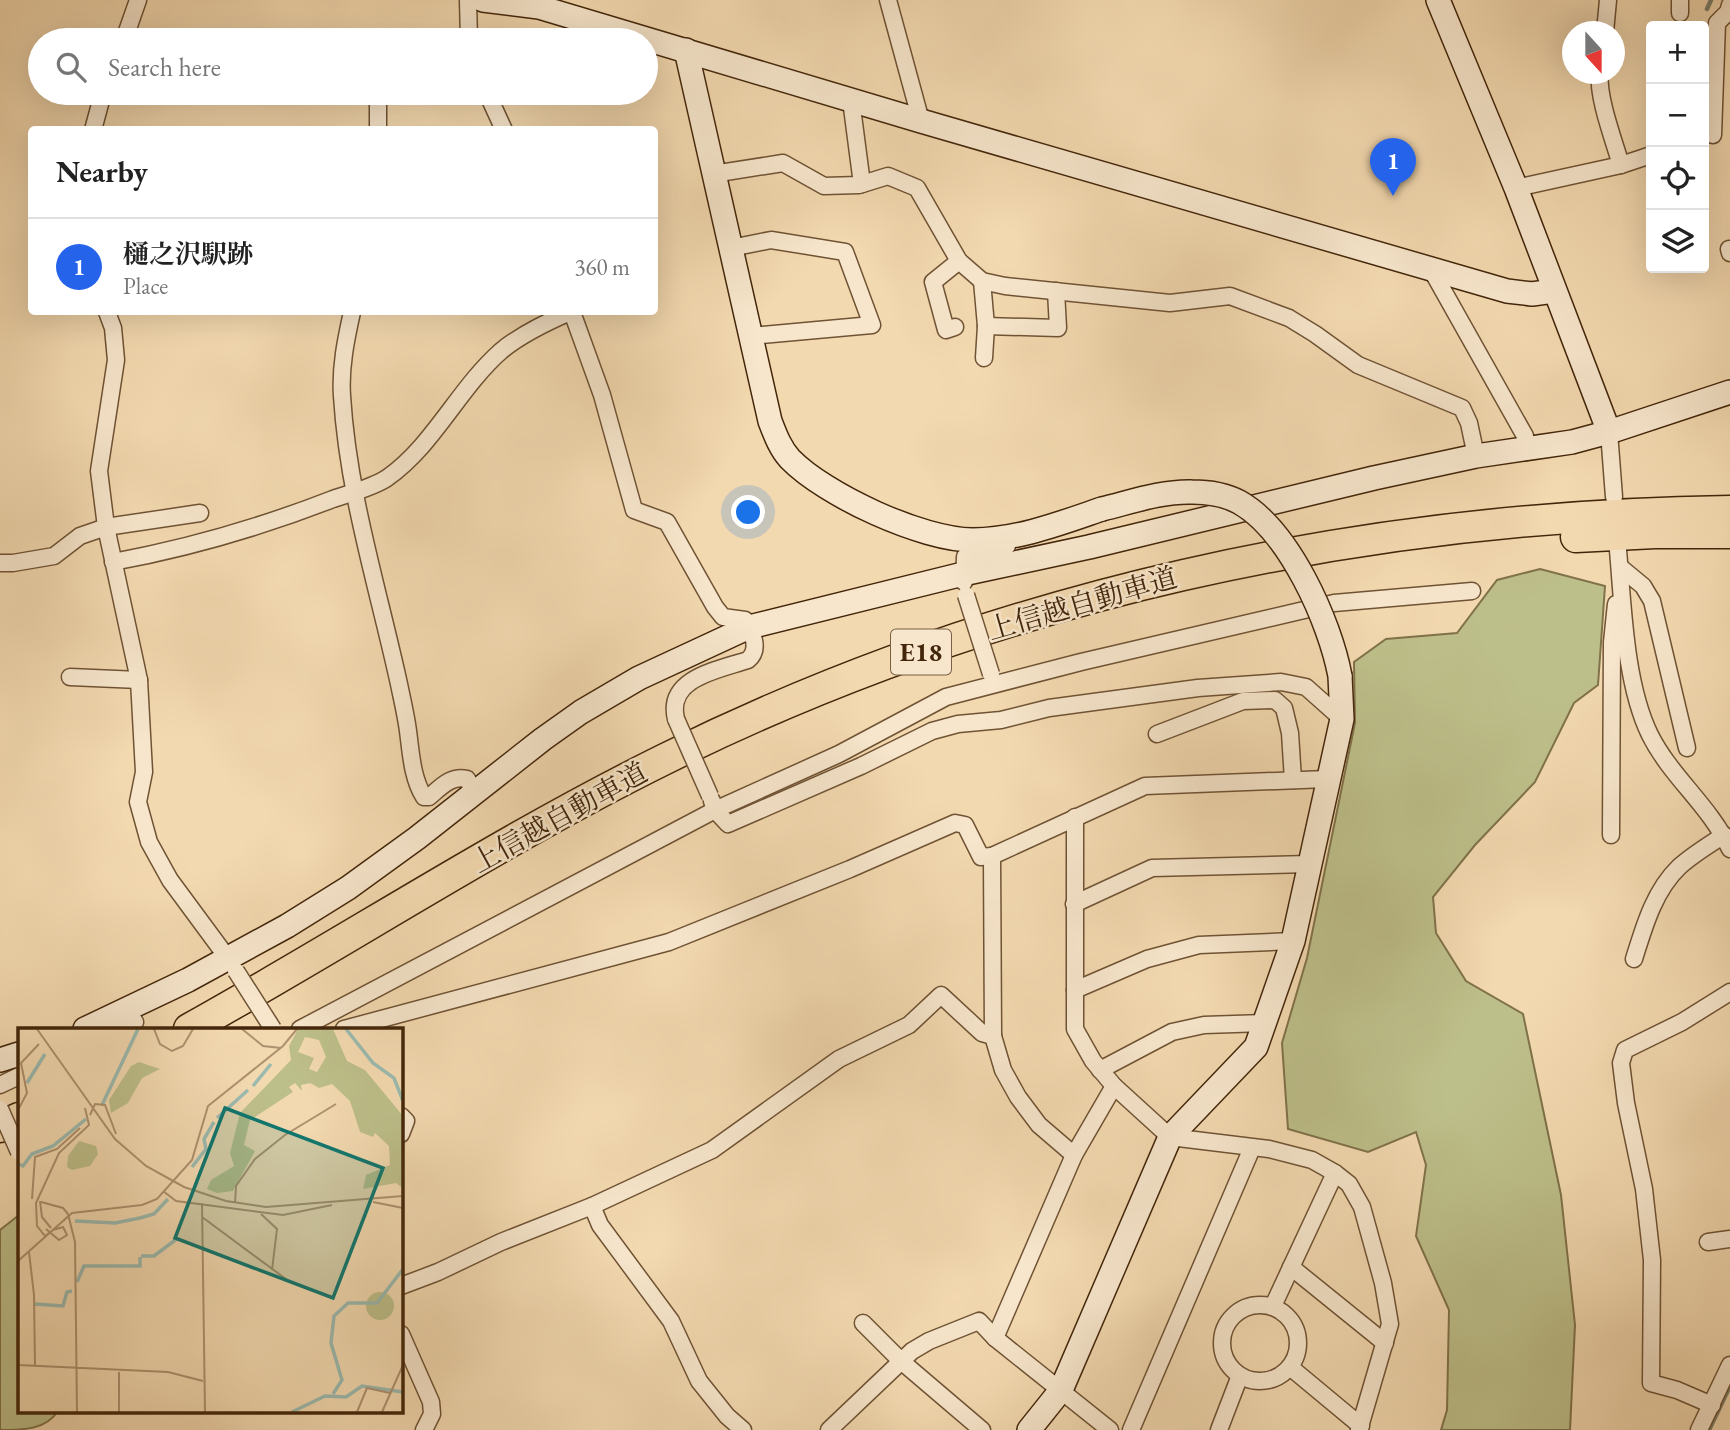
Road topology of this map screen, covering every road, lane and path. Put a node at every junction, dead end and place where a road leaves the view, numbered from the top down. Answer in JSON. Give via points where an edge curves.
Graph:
{"nodes":[{"id":1,"x":138,"y":0,"type":"edge"},
{"id":2,"x":468,"y":0,"type":"edge"},
{"id":3,"x":483,"y":0,"type":"edge"},
{"id":4,"x":888,"y":0,"type":"edge"},
{"id":5,"x":1438,"y":0,"type":"edge"},
{"id":6,"x":1608,"y":0,"type":"edge"},
{"id":7,"x":1730,"y":5,"type":"edge"},
{"id":8,"x":1606,"y":21,"type":"edge"},
{"id":9,"x":128,"y":28,"type":"edge"},
{"id":10,"x":469,"y":28,"type":"edge"},
{"id":11,"x":611,"y":28,"type":"edge"},
{"id":12,"x":658,"y":42,"type":"edge"},
{"id":13,"x":686,"y":50,"type":"junction"},
{"id":14,"x":1600,"y":84,"type":"edge"},
{"id":15,"x":850,"y":100,"type":"junction"},
{"id":16,"x":100,"y":105,"type":"edge"},
{"id":17,"x":378,"y":105,"type":"edge"},
{"id":18,"x":493,"y":105,"type":"edge"},
{"id":19,"x":921,"y":121,"type":"junction"},
{"id":20,"x":1709,"y":123,"type":"edge"},
{"id":21,"x":94,"y":126,"type":"edge"},
{"id":22,"x":378,"y":126,"type":"edge"},
{"id":23,"x":502,"y":126,"type":"edge"},
{"id":24,"x":1730,"y":129,"type":"edge"},
{"id":25,"x":1709,"y":136,"type":"edge"},
{"id":26,"x":1646,"y":157,"type":"edge"},
{"id":27,"x":1621,"y":165,"type":"junction"},
{"id":28,"x":713,"y":174,"type":"junction"},
{"id":29,"x":862,"y":184,"type":"junction"},
{"id":30,"x":1516,"y":188,"type":"junction"},
{"id":31,"x":731,"y":248,"type":"junction"},
{"id":32,"x":958,"y":261,"type":"junction"},
{"id":33,"x":1431,"y":269,"type":"junction"},
{"id":34,"x":982,"y":281,"type":"junction"},
{"id":35,"x":1056,"y":291,"type":"junction"},
{"id":36,"x":1554,"y":291,"type":"junction"},
{"id":37,"x":108,"y":315,"type":"edge"},
{"id":38,"x":351,"y":315,"type":"edge"},
{"id":39,"x":564,"y":315,"type":"edge"},
{"id":40,"x":572,"y":315,"type":"edge"},
{"id":41,"x":986,"y":326,"type":"junction"},
{"id":42,"x":955,"y":327,"type":"dead end"},
{"id":43,"x":751,"y":336,"type":"junction"},
{"id":44,"x":984,"y":358,"type":"dead end"},
{"id":45,"x":1730,"y":392,"type":"edge"},
{"id":46,"x":1609,"y":432,"type":"junction"},
{"id":47,"x":1525,"y":436,"type":"dead end"},
{"id":48,"x":1476,"y":456,"type":"junction"},
{"id":49,"x":355,"y":490,"type":"junction"},
{"id":50,"x":1614,"y":497,"type":"dead end"},
{"id":51,"x":1730,"y":512,"type":"edge"},
{"id":52,"x":200,"y":513,"type":"dead end"},
{"id":53,"x":106,"y":527,"type":"junction"},
{"id":54,"x":1044,"y":529,"type":"junction"},
{"id":55,"x":1730,"y":533,"type":"edge"},
{"id":56,"x":1618,"y":550,"type":"dead end"},
{"id":57,"x":113,"y":562,"type":"junction"},
{"id":58,"x":0,"y":563,"type":"edge"},
{"id":59,"x":1620,"y":567,"type":"junction"},
{"id":60,"x":965,"y":584,"type":"junction"},
{"id":61,"x":1472,"y":591,"type":"dead end"},
{"id":62,"x":750,"y":627,"type":"junction"},
{"id":63,"x":70,"y":677,"type":"dead end"},
{"id":64,"x":993,"y":679,"type":"junction"},
{"id":65,"x":139,"y":680,"type":"junction"},
{"id":66,"x":1342,"y":719,"type":"junction"},
{"id":67,"x":1157,"y":734,"type":"dead end"},
{"id":68,"x":1687,"y":748,"type":"dead end"},
{"id":69,"x":1327,"y":779,"type":"junction"},
{"id":70,"x":1293,"y":780,"type":"junction"},
{"id":71,"x":475,"y":793,"type":"junction"},
{"id":72,"x":713,"y":803,"type":"junction"},
{"id":73,"x":1075,"y":817,"type":"junction"},
{"id":74,"x":1611,"y":835,"type":"dead end"},
{"id":75,"x":1727,"y":842,"type":"edge"},
{"id":76,"x":992,"y":856,"type":"junction"},
{"id":77,"x":1309,"y":864,"type":"junction"},
{"id":78,"x":1074,"y":904,"type":"junction"},
{"id":79,"x":1293,"y":941,"type":"junction"},
{"id":80,"x":1634,"y":959,"type":"dead end"},
{"id":81,"x":232,"y":964,"type":"junction"},
{"id":82,"x":1075,"y":990,"type":"junction"},
{"id":83,"x":1730,"y":992,"type":"edge"},
{"id":84,"x":124,"y":1020,"type":"edge"},
{"id":85,"x":1265,"y":1023,"type":"junction"},
{"id":86,"x":89,"y":1028,"type":"edge"},
{"id":87,"x":191,"y":1028,"type":"edge"},
{"id":88,"x":231,"y":1028,"type":"edge"},
{"id":89,"x":272,"y":1028,"type":"edge"},
{"id":90,"x":302,"y":1028,"type":"edge"},
{"id":91,"x":348,"y":1028,"type":"edge"},
{"id":92,"x":993,"y":1035,"type":"junction"},
{"id":93,"x":18,"y":1054,"type":"edge"},
{"id":94,"x":0,"y":1060,"type":"edge"},
{"id":95,"x":1100,"y":1070,"type":"junction"},
{"id":96,"x":18,"y":1076,"type":"edge"},
{"id":97,"x":0,"y":1085,"type":"edge"},
{"id":98,"x":1114,"y":1086,"type":"junction"},
{"id":99,"x":0,"y":1109,"type":"edge"},
{"id":100,"x":18,"y":1118,"type":"edge"},
{"id":101,"x":0,"y":1127,"type":"edge"},
{"id":102,"x":1170,"y":1137,"type":"junction"},
{"id":103,"x":18,"y":1141,"type":"edge"},
{"id":104,"x":1252,"y":1148,"type":"junction"},
{"id":105,"x":0,"y":1149,"type":"edge"},
{"id":106,"x":18,"y":1150,"type":"edge"},
{"id":107,"x":1074,"y":1155,"type":"junction"},
{"id":108,"x":1335,"y":1172,"type":"junction"},
{"id":109,"x":592,"y":1206,"type":"junction"},
{"id":110,"x":1730,"y":1239,"type":"edge"},
{"id":111,"x":1708,"y":1242,"type":"dead end"},
{"id":112,"x":1291,"y":1267,"type":"junction"},
{"id":113,"x":402,"y":1286,"type":"edge"},
{"id":114,"x":1273,"y":1307,"type":"junction"},
{"id":115,"x":863,"y":1323,"type":"dead end"},
{"id":116,"x":402,"y":1336,"type":"edge"},
{"id":117,"x":995,"y":1338,"type":"junction"},
{"id":118,"x":1385,"y":1343,"type":"junction"},
{"id":119,"x":901,"y":1361,"type":"junction"},
{"id":120,"x":1730,"y":1365,"type":"edge"},
{"id":121,"x":1290,"y":1367,"type":"junction"},
{"id":122,"x":1239,"y":1378,"type":"junction"},
{"id":123,"x":1061,"y":1390,"type":"junction"},
{"id":124,"x":1712,"y":1405,"type":"junction"},
{"id":125,"x":1221,"y":1424,"type":"edge"},
{"id":126,"x":840,"y":1427,"type":"edge"},
{"id":127,"x":1360,"y":1428,"type":"edge"},
{"id":128,"x":424,"y":1430,"type":"edge"},
{"id":129,"x":743,"y":1430,"type":"edge"},
{"id":130,"x":982,"y":1430,"type":"edge"},
{"id":131,"x":1029,"y":1430,"type":"edge"},
{"id":132,"x":1110,"y":1430,"type":"edge"},
{"id":133,"x":1131,"y":1430,"type":"edge"},
{"id":134,"x":1237,"y":1430,"type":"edge"},
{"id":135,"x":1699,"y":1430,"type":"edge"}],
"edges":[{"from":1,"to":9,"type":"street"},
{"from":2,"to":10,"type":"street"},
{"from":3,"to":11,"type":"street","via":[[539,7]]},
{"from":4,"to":19,"type":"street"},
{"from":5,"to":30,"type":"street"},
{"from":6,"to":8,"type":"street"},
{"from":7,"to":20,"type":"street","via":[[1717,23]]},
{"from":12,"to":13,"type":"street"},
{"from":13,"to":15,"type":"street"},
{"from":13,"to":28,"type":"street"},
{"from":14,"to":27,"type":"street"},
{"from":15,"to":19,"type":"street"},
{"from":15,"to":29,"type":"street"},
{"from":16,"to":21,"type":"street"},
{"from":17,"to":22,"type":"street"},
{"from":18,"to":23,"type":"street"},
{"from":19,"to":33,"type":"street"},
{"from":24,"to":25,"type":"street"},
{"from":26,"to":27,"type":"street"},
{"from":27,"to":30,"type":"street"},
{"from":28,"to":29,"type":"street","via":[[783,163],[824,186]]},
{"from":28,"to":31,"type":"street"},
{"from":29,"to":32,"type":"street","via":[[888,176],[917,188]]},
{"from":30,"to":36,"type":"street"},
{"from":31,"to":43,"type":"street"},
{"from":31,"to":43,"type":"street","via":[[771,240],[845,252],[872,324]]},
{"from":32,"to":34,"type":"street"},
{"from":32,"to":42,"type":"street","via":[[933,282],[946,330]]},
{"from":33,"to":36,"type":"street","via":[[1507,291]]},
{"from":33,"to":47,"type":"street"},
{"from":34,"to":35,"type":"street"},
{"from":34,"to":41,"type":"street"},
{"from":35,"to":41,"type":"street","via":[[1058,328]]},
{"from":35,"to":48,"type":"street","via":[[1170,303],[1230,296],[1289,318],[1358,365],[1462,408]]},
{"from":36,"to":46,"type":"street"},
{"from":37,"to":53,"type":"street","via":[[116,360],[99,471]]},
{"from":38,"to":49,"type":"street","via":[[341,394]]},
{"from":39,"to":49,"type":"street","via":[[501,351],[424,444],[386,478]]},
{"from":40,"to":62,"type":"street","via":[[602,394],[634,510],[667,522],[723,617],[745,620]]},
{"from":41,"to":44,"type":"street"},
{"from":43,"to":54,"type":"street","via":[[777,439],[788,456],[817,482],[902,525],[946,537],[973,540]]},
{"from":45,"to":46,"type":"street"},
{"from":46,"to":48,"type":"street"},
{"from":46,"to":50,"type":"street"},
{"from":48,"to":60,"type":"street","via":[[1089,547]]},
{"from":49,"to":57,"type":"street","via":[[268,524]]},
{"from":49,"to":71,"type":"street","via":[[417,787],[429,797],[458,777],[467,779]]},
{"from":51,"to":87,"type":"highway","name":"上信越自動車道","number":"E18","via":[[1650,512],[1488,524],[1299,550],[1135,586],[980,631],[822,689],[656,763],[518,837]]},
{"from":52,"to":53,"type":"street"},
{"from":53,"to":57,"type":"street"},
{"from":53,"to":58,"type":"street","via":[[80,536],[54,556]]},
{"from":54,"to":60,"type":"street","via":[[1026,541],[965,557]]},
{"from":54,"to":66,"type":"street","bridge":true,"via":[[1154,496],[1190,492],[1239,502],[1284,545],[1325,624],[1340,676]]},
{"from":55,"to":88,"type":"highway","name":"上信越自動車道","number":"E18","via":[[1655,533],[1479,545],[1311,568],[1141,606],[986,650],[827,708],[677,775],[531,852]]},
{"from":56,"to":59,"type":"street"},
{"from":57,"to":65,"type":"street"},
{"from":59,"to":68,"type":"street","via":[[1643,586],[1652,601]]},
{"from":59,"to":74,"type":"street","via":[[1612,642]]},
{"from":59,"to":75,"type":"street","via":[[1635,694],[1650,734],[1673,773]]},
{"from":60,"to":62,"type":"street"},
{"from":60,"to":64,"type":"street","bridge":true},
{"from":61,"to":64,"type":"street","via":[[1334,603]]},
{"from":62,"to":71,"type":"street","via":[[660,668],[581,712]]},
{"from":62,"to":72,"type":"street","bridge":true,"via":[[756,646],[753,656],[685,685],[673,706]]},
{"from":63,"to":65,"type":"street"},
{"from":64,"to":72,"type":"street","via":[[946,697],[839,754]]},
{"from":65,"to":81,"type":"street","via":[[144,772],[138,802],[149,842],[170,880]]},
{"from":66,"to":69,"type":"street"},
{"from":66,"to":72,"type":"street","via":[[1306,687],[1281,682],[1198,688],[1049,708],[932,731],[728,824]]},
{"from":67,"to":70,"type":"street","via":[[1243,701],[1275,700],[1284,708],[1290,733]]},
{"from":69,"to":70,"type":"street"},
{"from":69,"to":77,"type":"street"},
{"from":70,"to":73,"type":"street","via":[[1145,786]]},
{"from":71,"to":81,"type":"street","via":[[348,888]]},
{"from":72,"to":90,"type":"street"},
{"from":73,"to":76,"type":"street"},
{"from":73,"to":78,"type":"street"},
{"from":75,"to":80,"type":"street","via":[[1679,868],[1666,884],[1654,903]]},
{"from":76,"to":91,"type":"street","via":[[981,857],[965,825],[955,823],[669,942]]},
{"from":76,"to":92,"type":"street"},
{"from":77,"to":78,"type":"street","via":[[1152,868]]},
{"from":77,"to":79,"type":"street"},
{"from":78,"to":82,"type":"street"},
{"from":79,"to":82,"type":"street","via":[[1199,945],[1146,959]]},
{"from":79,"to":85,"type":"street"},
{"from":81,"to":84,"type":"street"},
{"from":81,"to":89,"type":"street","bridge":true},
{"from":82,"to":95,"type":"street","via":[[1076,1029]]},
{"from":83,"to":124,"type":"street","via":[[1625,1050],[1621,1063],[1652,1260],[1651,1383]]},
{"from":84,"to":86,"type":"street"},
{"from":85,"to":95,"type":"street","via":[[1204,1025],[1172,1032]]},
{"from":85,"to":102,"type":"street","via":[[1256,1047]]},
{"from":92,"to":107,"type":"street","via":[[1003,1070],[1018,1097],[1039,1125]]},
{"from":92,"to":109,"type":"street","via":[[982,1033],[941,995],[909,1026],[839,1059],[712,1150]]},
{"from":93,"to":94,"type":"street"},
{"from":95,"to":98,"type":"street"},
{"from":96,"to":97,"type":"street"},
{"from":98,"to":102,"type":"street"},
{"from":98,"to":107,"type":"street"},
{"from":99,"to":106,"type":"street","bridge":true},
{"from":100,"to":101,"type":"highway"},
{"from":102,"to":104,"type":"street"},
{"from":102,"to":123,"type":"street"},
{"from":103,"to":105,"type":"highway"},
{"from":104,"to":108,"type":"street","via":[[1312,1160]]},
{"from":104,"to":133,"type":"street"},
{"from":107,"to":117,"type":"street"},
{"from":108,"to":112,"type":"street"},
{"from":108,"to":118,"type":"street","via":[[1349,1184],[1362,1207],[1375,1248],[1390,1324]]},
{"from":109,"to":113,"type":"street"},
{"from":109,"to":129,"type":"street","via":[[600,1225],[671,1321],[699,1381]]},
{"from":110,"to":111,"type":"street"},
{"from":112,"to":114,"type":"street"},
{"from":112,"to":118,"type":"street"},
{"from":114,"to":121,"type":"street","via":[[1285,1315],[1297,1338],[1298,1350]]},
{"from":114,"to":122,"type":"street","via":[[1256,1304],[1235,1313],[1225,1326],[1223,1353]]},
{"from":115,"to":119,"type":"street"},
{"from":116,"to":128,"type":"street","via":[[431,1402],[432,1414]]},
{"from":117,"to":119,"type":"street","via":[[979,1321],[929,1341]]},
{"from":117,"to":123,"type":"street"},
{"from":118,"to":127,"type":"street"},
{"from":119,"to":126,"type":"street"},
{"from":119,"to":130,"type":"street"},
{"from":120,"to":124,"type":"street"},
{"from":121,"to":122,"type":"street","via":[[1273,1379]]},
{"from":121,"to":127,"type":"street"},
{"from":122,"to":125,"type":"street"},
{"from":123,"to":131,"type":"street"},
{"from":123,"to":132,"type":"street"},
{"from":124,"to":135,"type":"street"},
{"from":125,"to":134,"type":"street"}]}
